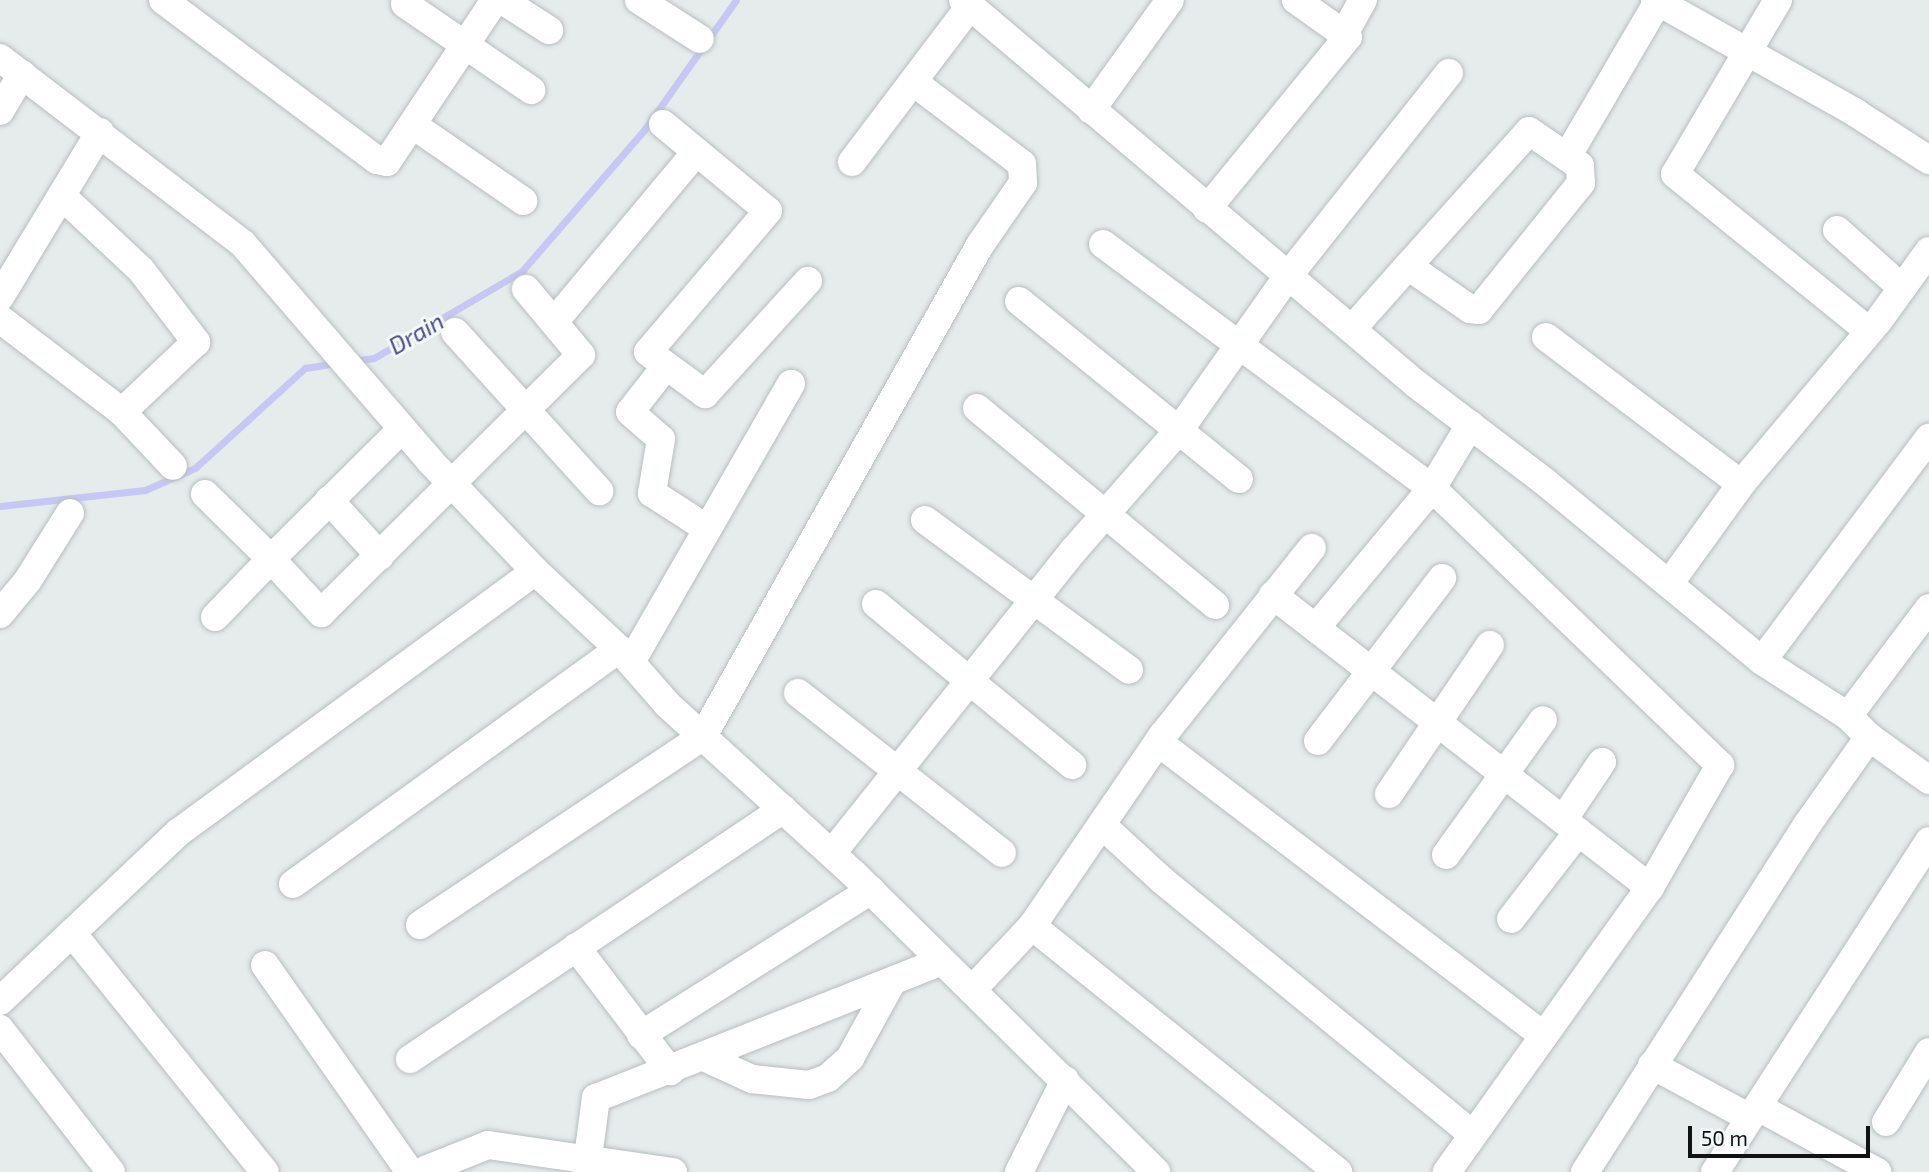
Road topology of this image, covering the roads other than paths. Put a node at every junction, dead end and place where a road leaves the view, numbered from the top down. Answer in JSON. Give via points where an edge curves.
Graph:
{"nodes":[{"id":1,"x":163,"y":0,"type":"edge"},
{"id":2,"x":495,"y":0,"type":"edge"},
{"id":3,"x":502,"y":0,"type":"edge"},
{"id":4,"x":639,"y":0,"type":"edge"},
{"id":5,"x":1170,"y":0,"type":"edge"},
{"id":6,"x":1296,"y":0,"type":"edge"},
{"id":7,"x":1363,"y":0,"type":"edge"},
{"id":8,"x":1778,"y":0,"type":"edge"},
{"id":9,"x":1657,"y":1,"type":"edge"},
{"id":10,"x":967,"y":3,"type":"edge"},
{"id":11,"x":405,"y":4,"type":"dead end"},
{"id":12,"x":549,"y":30,"type":"dead end"},
{"id":13,"x":1344,"y":34,"type":"junction"},
{"id":14,"x":700,"y":39,"type":"dead end"},
{"id":15,"x":466,"y":46,"type":"junction"},
{"id":16,"x":1748,"y":54,"type":"junction"},
{"id":17,"x":11,"y":66,"type":"edge"},
{"id":18,"x":1449,"y":73,"type":"dead end"},
{"id":19,"x":913,"y":82,"type":"junction"},
{"id":20,"x":531,"y":90,"type":"dead end"},
{"id":21,"x":1091,"y":110,"type":"junction"},
{"id":22,"x":0,"y":111,"type":"edge"},
{"id":23,"x":663,"y":124,"type":"dead end"},
{"id":24,"x":413,"y":125,"type":"junction"},
{"id":25,"x":100,"y":132,"type":"junction"},
{"id":26,"x":696,"y":152,"type":"junction"},
{"id":27,"x":1568,"y":155,"type":"junction"},
{"id":28,"x":1929,"y":160,"type":"edge"},
{"id":29,"x":852,"y":162,"type":"dead end"},
{"id":30,"x":62,"y":196,"type":"junction"},
{"id":31,"x":523,"y":201,"type":"dead end"},
{"id":32,"x":1207,"y":209,"type":"junction"},
{"id":33,"x":1837,"y":230,"type":"dead end"},
{"id":34,"x":1103,"y":244,"type":"dead end"},
{"id":35,"x":1929,"y":251,"type":"edge"},
{"id":36,"x":1408,"y":266,"type":"junction"},
{"id":37,"x":1288,"y":276,"type":"junction"},
{"id":38,"x":808,"y":281,"type":"dead end"},
{"id":39,"x":1902,"y":288,"type":"junction"},
{"id":40,"x":526,"y":289,"type":"dead end"},
{"id":41,"x":0,"y":297,"type":"edge"},
{"id":42,"x":1018,"y":301,"type":"dead end"},
{"id":43,"x":0,"y":318,"type":"edge"},
{"id":44,"x":554,"y":322,"type":"junction"},
{"id":45,"x":1352,"y":330,"type":"junction"},
{"id":46,"x":1870,"y":331,"type":"junction"},
{"id":47,"x":455,"y":332,"type":"dead end"},
{"id":48,"x":1546,"y":337,"type":"dead end"},
{"id":49,"x":1240,"y":345,"type":"junction"},
{"id":50,"x":666,"y":366,"type":"junction"},
{"id":51,"x":791,"y":384,"type":"dead end"},
{"id":52,"x":524,"y":408,"type":"junction"},
{"id":53,"x":977,"y":408,"type":"dead end"},
{"id":54,"x":122,"y":412,"type":"junction"},
{"id":55,"x":1470,"y":425,"type":"junction"},
{"id":56,"x":402,"y":429,"type":"junction"},
{"id":57,"x":1180,"y":429,"type":"junction"},
{"id":58,"x":1929,"y":438,"type":"edge"},
{"id":59,"x":173,"y":466,"type":"dead end"},
{"id":60,"x":1240,"y":479,"type":"dead end"},
{"id":61,"x":1741,"y":484,"type":"junction"},
{"id":62,"x":451,"y":485,"type":"junction"},
{"id":63,"x":1432,"y":488,"type":"junction"},
{"id":64,"x":599,"y":491,"type":"dead end"},
{"id":65,"x":205,"y":494,"type":"dead end"},
{"id":66,"x":329,"y":500,"type":"junction"},
{"id":67,"x":70,"y":513,"type":"dead end"},
{"id":68,"x":1104,"y":516,"type":"junction"},
{"id":69,"x":925,"y":520,"type":"dead end"},
{"id":70,"x":706,"y":528,"type":"junction"},
{"id":71,"x":1312,"y":548,"type":"dead end"},
{"id":72,"x":380,"y":556,"type":"junction"},
{"id":73,"x":271,"y":559,"type":"junction"},
{"id":74,"x":535,"y":571,"type":"junction"},
{"id":75,"x":1443,"y":578,"type":"dead end"},
{"id":76,"x":1669,"y":583,"type":"junction"},
{"id":77,"x":1273,"y":594,"type":"junction"},
{"id":78,"x":1032,"y":602,"type":"junction"},
{"id":79,"x":876,"y":604,"type":"dead end"},
{"id":80,"x":1215,"y":606,"type":"dead end"},
{"id":81,"x":1929,"y":608,"type":"edge"},
{"id":82,"x":0,"y":614,"type":"edge"},
{"id":83,"x":215,"y":617,"type":"dead end"},
{"id":84,"x":1318,"y":625,"type":"junction"},
{"id":85,"x":1490,"y":645,"type":"dead end"},
{"id":86,"x":625,"y":655,"type":"junction"},
{"id":87,"x":1762,"y":661,"type":"junction"},
{"id":88,"x":1129,"y":670,"type":"dead end"},
{"id":89,"x":1372,"y":670,"type":"junction"},
{"id":90,"x":968,"y":682,"type":"junction"},
{"id":91,"x":797,"y":693,"type":"dead end"},
{"id":92,"x":1848,"y":716,"type":"junction"},
{"id":93,"x":1543,"y":720,"type":"dead end"},
{"id":94,"x":1436,"y":725,"type":"junction"},
{"id":95,"x":703,"y":736,"type":"junction"},
{"id":96,"x":1868,"y":737,"type":"junction"},
{"id":97,"x":1318,"y":741,"type":"dead end"},
{"id":98,"x":1158,"y":742,"type":"junction"},
{"id":99,"x":1602,"y":762,"type":"dead end"},
{"id":100,"x":1072,"y":765,"type":"dead end"},
{"id":101,"x":898,"y":771,"type":"junction"},
{"id":102,"x":1504,"y":775,"type":"junction"},
{"id":103,"x":1929,"y":780,"type":"edge"},
{"id":104,"x":1389,"y":794,"type":"dead end"},
{"id":105,"x":783,"y":809,"type":"junction"},
{"id":106,"x":1103,"y":826,"type":"junction"},
{"id":107,"x":1571,"y":826,"type":"junction"},
{"id":108,"x":1929,"y":841,"type":"edge"},
{"id":109,"x":831,"y":853,"type":"junction"},
{"id":110,"x":1002,"y":853,"type":"dead end"},
{"id":111,"x":1446,"y":855,"type":"dead end"},
{"id":112,"x":293,"y":884,"type":"dead end"},
{"id":113,"x":1650,"y":887,"type":"junction"},
{"id":114,"x":871,"y":890,"type":"junction"},
{"id":115,"x":1511,"y":919,"type":"dead end"},
{"id":116,"x":420,"y":925,"type":"dead end"},
{"id":117,"x":1032,"y":926,"type":"junction"},
{"id":118,"x":72,"y":933,"type":"junction"},
{"id":119,"x":576,"y":947,"type":"junction"},
{"id":120,"x":940,"y":962,"type":"junction"},
{"id":121,"x":265,"y":965,"type":"dead end"},
{"id":122,"x":892,"y":982,"type":"junction"},
{"id":123,"x":7,"y":984,"type":"edge"},
{"id":124,"x":972,"y":990,"type":"junction"},
{"id":125,"x":0,"y":1029,"type":"edge"},
{"id":126,"x":641,"y":1035,"type":"junction"},
{"id":127,"x":1544,"y":1035,"type":"junction"},
{"id":128,"x":1929,"y":1052,"type":"edge"},
{"id":129,"x":706,"y":1058,"type":"junction"},
{"id":130,"x":410,"y":1059,"type":"dead end"},
{"id":131,"x":1653,"y":1065,"type":"junction"},
{"id":132,"x":670,"y":1072,"type":"junction"},
{"id":133,"x":1065,"y":1080,"type":"junction"},
{"id":134,"x":1754,"y":1113,"type":"junction"},
{"id":135,"x":1886,"y":1122,"type":"dead end"},
{"id":136,"x":1472,"y":1134,"type":"junction"},
{"id":137,"x":587,"y":1166,"type":"edge"},
{"id":138,"x":1866,"y":1170,"type":"edge"},
{"id":139,"x":111,"y":1172,"type":"edge"},
{"id":140,"x":265,"y":1172,"type":"edge"},
{"id":141,"x":410,"y":1172,"type":"edge"},
{"id":142,"x":420,"y":1172,"type":"edge"},
{"id":143,"x":673,"y":1172,"type":"edge"},
{"id":144,"x":1019,"y":1172,"type":"edge"},
{"id":145,"x":1156,"y":1172,"type":"edge"},
{"id":146,"x":1338,"y":1172,"type":"edge"},
{"id":147,"x":1447,"y":1172,"type":"edge"},
{"id":148,"x":1585,"y":1172,"type":"edge"},
{"id":149,"x":1715,"y":1172,"type":"edge"}],
"edges":[{"from":1,"to":24,"type":"street","via":[[377,160],[387,162]]},
{"from":2,"to":15,"type":"street"},
{"from":3,"to":12,"type":"street"},
{"from":4,"to":14,"type":"street"},
{"from":5,"to":21,"type":"street"},
{"from":6,"to":13,"type":"street"},
{"from":7,"to":13,"type":"street"},
{"from":8,"to":16,"type":"street"},
{"from":9,"to":16,"type":"street"},
{"from":9,"to":27,"type":"street"},
{"from":10,"to":19,"type":"street"},
{"from":10,"to":21,"type":"street"},
{"from":11,"to":15,"type":"street"},
{"from":13,"to":32,"type":"street","via":[[1348,37]]},
{"from":15,"to":20,"type":"street"},
{"from":15,"to":24,"type":"street"},
{"from":16,"to":28,"type":"street","via":[[1857,113]]},
{"from":16,"to":46,"type":"street","via":[[1675,174]]},
{"from":17,"to":22,"type":"street"},
{"from":17,"to":25,"type":"street"},
{"from":18,"to":37,"type":"street"},
{"from":19,"to":29,"type":"street"},
{"from":19,"to":95,"type":"street","via":[[1022,164],[1023,183],[980,245]]},
{"from":21,"to":32,"type":"street"},
{"from":23,"to":26,"type":"street"},
{"from":24,"to":31,"type":"street"},
{"from":25,"to":30,"type":"street"},
{"from":25,"to":56,"type":"street","via":[[243,244]]},
{"from":26,"to":44,"type":"street"},
{"from":26,"to":50,"type":"street","via":[[768,211],[648,352]]},
{"from":27,"to":36,"type":"street","via":[[1529,131]]},
{"from":27,"to":36,"type":"street","via":[[1583,172],[1581,183],[1479,310],[1470,309]]},
{"from":30,"to":41,"type":"street"},
{"from":30,"to":54,"type":"street","via":[[141,270],[196,342]]},
{"from":32,"to":37,"type":"street"},
{"from":33,"to":39,"type":"street"},
{"from":34,"to":49,"type":"street"},
{"from":35,"to":39,"type":"street"},
{"from":36,"to":45,"type":"street"},
{"from":37,"to":45,"type":"street"},
{"from":37,"to":49,"type":"street"},
{"from":38,"to":50,"type":"street","via":[[705,394]]},
{"from":39,"to":46,"type":"street"},
{"from":40,"to":44,"type":"street"},
{"from":42,"to":57,"type":"street"},
{"from":43,"to":54,"type":"street"},
{"from":44,"to":52,"type":"street","via":[[581,355]]},
{"from":45,"to":55,"type":"street"},
{"from":46,"to":61,"type":"street"},
{"from":47,"to":52,"type":"street"},
{"from":48,"to":61,"type":"street"},
{"from":49,"to":57,"type":"street"},
{"from":49,"to":63,"type":"street"},
{"from":50,"to":70,"type":"street","via":[[631,412],[661,439],[652,493]]},
{"from":51,"to":70,"type":"street"},
{"from":52,"to":62,"type":"street"},
{"from":52,"to":64,"type":"street"},
{"from":53,"to":68,"type":"street"},
{"from":54,"to":59,"type":"street"},
{"from":55,"to":63,"type":"street"},
{"from":55,"to":76,"type":"street"},
{"from":56,"to":62,"type":"street"},
{"from":56,"to":66,"type":"street"},
{"from":57,"to":60,"type":"street"},
{"from":57,"to":68,"type":"street"},
{"from":58,"to":87,"type":"street"},
{"from":61,"to":76,"type":"street"},
{"from":62,"to":72,"type":"street"},
{"from":62,"to":74,"type":"street"},
{"from":63,"to":84,"type":"street"},
{"from":63,"to":113,"type":"street","via":[[1720,765]]},
{"from":65,"to":73,"type":"street"},
{"from":66,"to":72,"type":"street"},
{"from":66,"to":73,"type":"street"},
{"from":67,"to":82,"type":"street","via":[[28,580]]},
{"from":68,"to":78,"type":"street"},
{"from":68,"to":80,"type":"street"},
{"from":69,"to":78,"type":"street"},
{"from":70,"to":86,"type":"street"},
{"from":71,"to":77,"type":"street"},
{"from":72,"to":73,"type":"street","via":[[321,613]]},
{"from":73,"to":83,"type":"street"},
{"from":74,"to":86,"type":"street"},
{"from":74,"to":118,"type":"street","via":[[179,832]]},
{"from":75,"to":89,"type":"street"},
{"from":76,"to":87,"type":"street"},
{"from":77,"to":84,"type":"street"},
{"from":77,"to":98,"type":"street"},
{"from":78,"to":88,"type":"street"},
{"from":78,"to":90,"type":"street"},
{"from":79,"to":90,"type":"street"},
{"from":81,"to":92,"type":"street"},
{"from":84,"to":89,"type":"street"},
{"from":85,"to":94,"type":"street"},
{"from":86,"to":95,"type":"street"},
{"from":86,"to":112,"type":"street"},
{"from":87,"to":92,"type":"street"},
{"from":89,"to":94,"type":"street"},
{"from":89,"to":97,"type":"street"},
{"from":90,"to":100,"type":"street"},
{"from":90,"to":101,"type":"street"},
{"from":91,"to":101,"type":"street"},
{"from":92,"to":96,"type":"street"},
{"from":93,"to":102,"type":"street"},
{"from":94,"to":102,"type":"street"},
{"from":94,"to":104,"type":"street"},
{"from":95,"to":105,"type":"street"},
{"from":95,"to":116,"type":"street"},
{"from":96,"to":103,"type":"street"},
{"from":96,"to":131,"type":"street"},
{"from":98,"to":106,"type":"street"},
{"from":98,"to":127,"type":"street"},
{"from":99,"to":107,"type":"street"},
{"from":101,"to":109,"type":"street"},
{"from":101,"to":110,"type":"street"},
{"from":102,"to":107,"type":"street"},
{"from":102,"to":111,"type":"street"},
{"from":105,"to":109,"type":"street"},
{"from":105,"to":119,"type":"street"},
{"from":106,"to":117,"type":"street"},
{"from":106,"to":136,"type":"street","via":[[1163,881]]},
{"from":107,"to":113,"type":"street"},
{"from":107,"to":115,"type":"street"},
{"from":108,"to":134,"type":"street"},
{"from":109,"to":114,"type":"street"},
{"from":113,"to":127,"type":"street"},
{"from":114,"to":120,"type":"street"},
{"from":114,"to":126,"type":"street"},
{"from":117,"to":124,"type":"street"},
{"from":117,"to":146,"type":"street"},
{"from":118,"to":123,"type":"street"},
{"from":118,"to":140,"type":"street"},
{"from":119,"to":126,"type":"street"},
{"from":119,"to":130,"type":"street"},
{"from":120,"to":122,"type":"street"},
{"from":120,"to":124,"type":"street"},
{"from":121,"to":141,"type":"street"},
{"from":122,"to":129,"type":"street"},
{"from":122,"to":129,"type":"street","via":[[850,1058],[828,1078],[809,1086],[752,1079]]},
{"from":124,"to":133,"type":"street"},
{"from":125,"to":139,"type":"street"},
{"from":126,"to":132,"type":"street"},
{"from":127,"to":136,"type":"street"},
{"from":128,"to":135,"type":"street"},
{"from":129,"to":132,"type":"street"},
{"from":131,"to":134,"type":"street"},
{"from":131,"to":148,"type":"street"},
{"from":132,"to":137,"type":"street","via":[[597,1098]]},
{"from":133,"to":144,"type":"street"},
{"from":133,"to":145,"type":"street"},
{"from":134,"to":138,"type":"street"},
{"from":134,"to":149,"type":"street"},
{"from":136,"to":147,"type":"street"},
{"from":137,"to":142,"type":"street","via":[[488,1145]]},
{"from":137,"to":143,"type":"street"}]}
